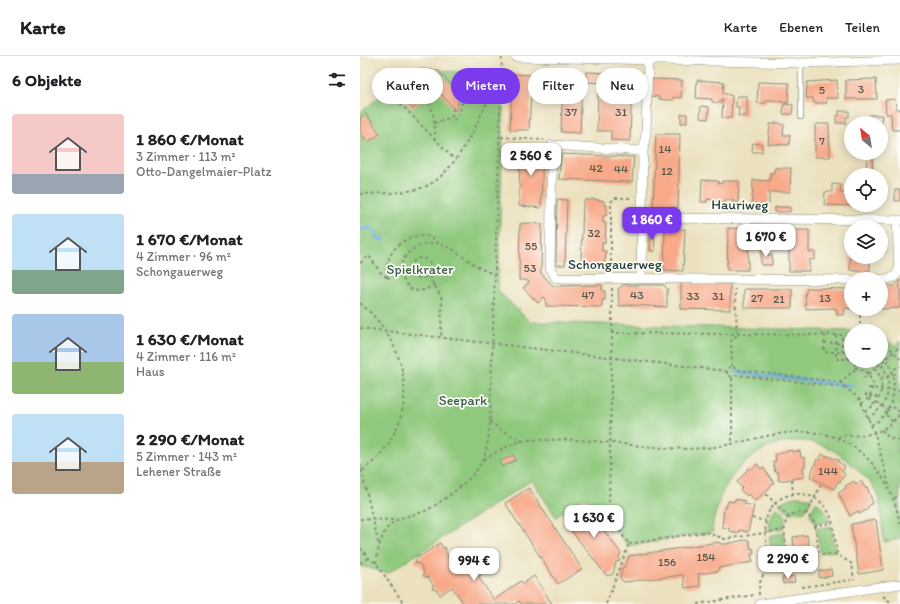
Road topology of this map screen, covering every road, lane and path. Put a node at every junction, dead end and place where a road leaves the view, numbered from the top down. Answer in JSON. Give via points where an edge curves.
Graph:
{"nodes":[{"id":1,"x":502,"y":56,"type":"edge"},
{"id":2,"x":516,"y":57,"type":"dead end"},
{"id":3,"x":822,"y":59,"type":"edge"},
{"id":4,"x":648,"y":60,"type":"junction"},
{"id":5,"x":900,"y":60,"type":"edge"},
{"id":6,"x":801,"y":63,"type":"junction"},
{"id":7,"x":501,"y":68,"type":"edge"},
{"id":8,"x":401,"y":104,"type":"edge"},
{"id":9,"x":431,"y":104,"type":"edge"},
{"id":10,"x":460,"y":104,"type":"edge"},
{"id":11,"x":486,"y":104,"type":"edge"},
{"id":12,"x":500,"y":104,"type":"edge"},
{"id":13,"x":453,"y":108,"type":"dead end"},
{"id":14,"x":452,"y":117,"type":"junction"},
{"id":15,"x":801,"y":117,"type":"dead end"},
{"id":16,"x":434,"y":123,"type":"junction"},
{"id":17,"x":500,"y":137,"type":"junction"},
{"id":18,"x":435,"y":138,"type":"junction"},
{"id":19,"x":552,"y":145,"type":"junction"},
{"id":20,"x":643,"y":151,"type":"junction"},
{"id":21,"x":454,"y":160,"type":"junction"},
{"id":22,"x":360,"y":194,"type":"edge"},
{"id":23,"x":641,"y":198,"type":"junction"},
{"id":24,"x":641,"y":218,"type":"junction"},
{"id":25,"x":899,"y":220,"type":"edge"},
{"id":26,"x":438,"y":243,"type":"junction"},
{"id":27,"x":360,"y":263,"type":"edge"},
{"id":28,"x":494,"y":274,"type":"junction"},
{"id":29,"x":401,"y":275,"type":"junction"},
{"id":30,"x":429,"y":276,"type":"junction"},
{"id":31,"x":641,"y":277,"type":"junction"},
{"id":32,"x":387,"y":278,"type":"junction"},
{"id":33,"x":612,"y":278,"type":"junction"},
{"id":34,"x":735,"y":278,"type":"junction"},
{"id":35,"x":888,"y":279,"type":"edge"},
{"id":36,"x":844,"y":280,"type":"edge"},
{"id":37,"x":435,"y":285,"type":"junction"},
{"id":38,"x":360,"y":303,"type":"edge"},
{"id":39,"x":360,"y":328,"type":"edge"},
{"id":40,"x":386,"y":331,"type":"junction"},
{"id":41,"x":612,"y":333,"type":"junction"},
{"id":42,"x":737,"y":335,"type":"junction"},
{"id":43,"x":825,"y":335,"type":"junction"},
{"id":44,"x":836,"y":335,"type":"junction"},
{"id":45,"x":842,"y":335,"type":"joint"},
{"id":46,"x":441,"y":338,"type":"junction"},
{"id":47,"x":824,"y":343,"type":"junction"},
{"id":48,"x":493,"y":344,"type":"junction"},
{"id":49,"x":836,"y":344,"type":"junction"},
{"id":50,"x":842,"y":344,"type":"junction"},
{"id":51,"x":888,"y":346,"type":"edge"},
{"id":52,"x":900,"y":346,"type":"edge"},
{"id":53,"x":894,"y":351,"type":"junction"},
{"id":54,"x":836,"y":352,"type":"junction"},
{"id":55,"x":842,"y":352,"type":"joint"},
{"id":56,"x":611,"y":357,"type":"junction"},
{"id":57,"x":888,"y":357,"type":"edge"},
{"id":58,"x":844,"y":359,"type":"edge"},
{"id":59,"x":900,"y":359,"type":"edge"},
{"id":60,"x":888,"y":360,"type":"edge"},
{"id":61,"x":732,"y":366,"type":"junction"},
{"id":62,"x":900,"y":366,"type":"edge"},
{"id":63,"x":854,"y":368,"type":"edge"},
{"id":64,"x":857,"y":368,"type":"edge"},
{"id":65,"x":875,"y":368,"type":"joint"},
{"id":66,"x":883,"y":368,"type":"edge"},
{"id":67,"x":894,"y":369,"type":"junction"},
{"id":68,"x":726,"y":371,"type":"junction"},
{"id":69,"x":868,"y":374,"type":"junction"},
{"id":70,"x":896,"y":374,"type":"junction"},
{"id":71,"x":887,"y":376,"type":"junction"},
{"id":72,"x":732,"y":377,"type":"junction"},
{"id":73,"x":864,"y":378,"type":"dead end"},
{"id":74,"x":881,"y":378,"type":"junction"},
{"id":75,"x":840,"y":382,"type":"junction"},
{"id":76,"x":898,"y":382,"type":"dead end"},
{"id":77,"x":844,"y":386,"type":"junction"},
{"id":78,"x":898,"y":387,"type":"dead end"},
{"id":79,"x":868,"y":388,"type":"dead end"},
{"id":80,"x":873,"y":388,"type":"junction"},
{"id":81,"x":882,"y":389,"type":"junction"},
{"id":82,"x":889,"y":390,"type":"junction"},
{"id":83,"x":899,"y":391,"type":"edge"},
{"id":84,"x":865,"y":394,"type":"dead end"},
{"id":85,"x":869,"y":397,"type":"junction"},
{"id":86,"x":878,"y":400,"type":"junction"},
{"id":87,"x":862,"y":404,"type":"junction"},
{"id":88,"x":874,"y":405,"type":"junction"},
{"id":89,"x":882,"y":406,"type":"junction"},
{"id":90,"x":892,"y":407,"type":"junction"},
{"id":91,"x":865,"y":411,"type":"junction"},
{"id":92,"x":889,"y":411,"type":"junction"},
{"id":93,"x":900,"y":412,"type":"edge"},
{"id":94,"x":886,"y":415,"type":"junction"},
{"id":95,"x":867,"y":418,"type":"junction"},
{"id":96,"x":490,"y":421,"type":"junction"},
{"id":97,"x":893,"y":422,"type":"junction"},
{"id":98,"x":871,"y":425,"type":"junction"},
{"id":99,"x":882,"y":430,"type":"junction"},
{"id":100,"x":875,"y":434,"type":"junction"},
{"id":101,"x":838,"y":438,"type":"junction"},
{"id":102,"x":522,"y":441,"type":"junction"},
{"id":103,"x":900,"y":441,"type":"edge"},
{"id":104,"x":611,"y":442,"type":"junction"},
{"id":105,"x":732,"y":444,"type":"junction"},
{"id":106,"x":484,"y":459,"type":"junction"},
{"id":107,"x":360,"y":464,"type":"edge"},
{"id":108,"x":361,"y":472,"type":"edge"},
{"id":109,"x":792,"y":480,"type":"dead end"},
{"id":110,"x":821,"y":485,"type":"dead end"},
{"id":111,"x":890,"y":488,"type":"junction"},
{"id":112,"x":766,"y":494,"type":"dead end"},
{"id":113,"x":793,"y":494,"type":"junction"},
{"id":114,"x":900,"y":496,"type":"edge"},
{"id":115,"x":815,"y":498,"type":"junction"},
{"id":116,"x":894,"y":498,"type":"junction"},
{"id":117,"x":775,"y":503,"type":"junction"},
{"id":118,"x":899,"y":507,"type":"edge"},
{"id":119,"x":806,"y":514,"type":"junction"},
{"id":120,"x":789,"y":517,"type":"junction"},
{"id":121,"x":752,"y":518,"type":"dead end"},
{"id":122,"x":360,"y":519,"type":"edge"},
{"id":123,"x":373,"y":519,"type":"junction"},
{"id":124,"x":397,"y":520,"type":"junction"},
{"id":125,"x":766,"y":520,"type":"junction"},
{"id":126,"x":832,"y":523,"type":"junction"},
{"id":127,"x":900,"y":524,"type":"edge"},
{"id":128,"x":814,"y":526,"type":"junction"},
{"id":129,"x":784,"y":530,"type":"junction"},
{"id":130,"x":766,"y":533,"type":"junction"},
{"id":131,"x":629,"y":544,"type":"junction"},
{"id":132,"x":379,"y":546,"type":"junction"},
{"id":133,"x":360,"y":548,"type":"edge"},
{"id":134,"x":838,"y":555,"type":"junction"},
{"id":135,"x":819,"y":556,"type":"junction"},
{"id":136,"x":369,"y":558,"type":"junction"},
{"id":137,"x":790,"y":560,"type":"junction"},
{"id":138,"x":360,"y":563,"type":"edge"},
{"id":139,"x":376,"y":563,"type":"junction"},
{"id":140,"x":771,"y":566,"type":"junction"},
{"id":141,"x":900,"y":584,"type":"edge"},
{"id":142,"x":856,"y":590,"type":"junction"},
{"id":143,"x":760,"y":602,"type":"edge"},
{"id":144,"x":404,"y":604,"type":"edge"},
{"id":145,"x":606,"y":604,"type":"edge"}],
"edges":[{"from":1,"to":7,"type":"path"},
{"from":2,"to":4,"type":"street"},
{"from":3,"to":5,"type":"street"},
{"from":3,"to":6,"type":"street"},
{"from":4,"to":6,"type":"street"},
{"from":4,"to":20,"type":"street","via":[[646,133]]},
{"from":6,"to":15,"type":"lane"},
{"from":8,"to":18,"type":"path"},
{"from":9,"to":16,"type":"path"},
{"from":10,"to":14,"type":"path","via":[[458,116],[454,120]]},
{"from":11,"to":21,"type":"path"},
{"from":12,"to":17,"type":"path"},
{"from":13,"to":14,"type":"path"},
{"from":14,"to":16,"type":"path"},
{"from":16,"to":18,"type":"path"},
{"from":17,"to":19,"type":"path","via":[[542,139]]},
{"from":17,"to":28,"type":"path"},
{"from":18,"to":21,"type":"path"},
{"from":19,"to":20,"type":"street"},
{"from":19,"to":33,"type":"street","name":"Schongauerweg","via":[[550,268],[556,278]]},
{"from":20,"to":23,"type":"street"},
{"from":21,"to":22,"type":"path","via":[[440,178],[424,187],[407,191]]},
{"from":23,"to":24,"type":"street"},
{"from":23,"to":33,"type":"path","via":[[614,198],[611,202]]},
{"from":24,"to":25,"type":"street","name":"Hauriweg"},
{"from":24,"to":31,"type":"street"},
{"from":25,"to":35,"type":"street","via":[[899,271],[896,276]]},
{"from":26,"to":28,"type":"path"},
{"from":26,"to":29,"type":"path","via":[[419,246],[410,251],[401,262]]},
{"from":26,"to":32,"type":"path","via":[[423,235],[405,240],[389,256],[386,266]]},
{"from":27,"to":32,"type":"path","via":[[369,256]]},
{"from":28,"to":48,"type":"path"},
{"from":29,"to":32,"type":"path"},
{"from":29,"to":37,"type":"path","via":[[408,287],[414,291]]},
{"from":30,"to":30,"type":"path","via":[[433,269],[428,261],[423,258],[415,259],[411,264],[411,272],[415,277],[422,279]]},
{"from":30,"to":37,"type":"path"},
{"from":31,"to":33,"type":"street","name":"Schongauerweg"},
{"from":31,"to":34,"type":"street","name":"Schongauerweg"},
{"from":33,"to":41,"type":"path"},
{"from":34,"to":36,"type":"street","name":"Schongauerweg"},
{"from":34,"to":42,"type":"path"},
{"from":37,"to":46,"type":"path","via":[[442,299]]},
{"from":38,"to":40,"type":"path","via":[[375,316]]},
{"from":39,"to":40,"type":"path"},
{"from":40,"to":46,"type":"path"},
{"from":40,"to":108,"type":"path","via":[[397,351],[401,368],[404,398],[402,414],[392,440]]},
{"from":41,"to":42,"type":"path"},
{"from":41,"to":56,"type":"path"},
{"from":42,"to":43,"type":"path"},
{"from":42,"to":61,"type":"path","via":[[732,341]]},
{"from":43,"to":44,"type":"path"},
{"from":43,"to":47,"type":"path"},
{"from":44,"to":45,"type":"path"},
{"from":44,"to":49,"type":"path"},
{"from":45,"to":50,"type":"path"},
{"from":46,"to":48,"type":"path"},
{"from":47,"to":49,"type":"path"},
{"from":47,"to":54,"type":"path","via":[[824,352]]},
{"from":48,"to":56,"type":"path"},
{"from":48,"to":96,"type":"path"},
{"from":49,"to":50,"type":"path"},
{"from":49,"to":54,"type":"path"},
{"from":50,"to":55,"type":"path"},
{"from":51,"to":53,"type":"path"},
{"from":52,"to":53,"type":"path"},
{"from":53,"to":57,"type":"path"},
{"from":53,"to":59,"type":"path"},
{"from":54,"to":55,"type":"path"},
{"from":54,"to":58,"type":"path","via":[[836,359]]},
{"from":56,"to":68,"type":"path"},
{"from":56,"to":104,"type":"path"},
{"from":60,"to":67,"type":"path"},
{"from":61,"to":68,"type":"path"},
{"from":61,"to":75,"type":"path","via":[[737,370]]},
{"from":62,"to":67,"type":"path"},
{"from":63,"to":75,"type":"path","via":[[854,371]]},
{"from":64,"to":69,"type":"path"},
{"from":65,"to":69,"type":"path"},
{"from":65,"to":74,"type":"path"},
{"from":66,"to":71,"type":"path"},
{"from":67,"to":70,"type":"path"},
{"from":68,"to":72,"type":"path"},
{"from":69,"to":73,"type":"path"},
{"from":69,"to":80,"type":"path"},
{"from":70,"to":71,"type":"path"},
{"from":70,"to":76,"type":"path"},
{"from":71,"to":74,"type":"path"},
{"from":71,"to":82,"type":"path"},
{"from":72,"to":77,"type":"path","via":[[736,375]]},
{"from":72,"to":105,"type":"path"},
{"from":74,"to":81,"type":"path"},
{"from":75,"to":77,"type":"path"},
{"from":77,"to":87,"type":"path"},
{"from":78,"to":83,"type":"path"},
{"from":79,"to":80,"type":"path"},
{"from":80,"to":81,"type":"path"},
{"from":80,"to":85,"type":"path"},
{"from":81,"to":82,"type":"path"},
{"from":81,"to":86,"type":"path"},
{"from":82,"to":83,"type":"path"},
{"from":82,"to":89,"type":"path"},
{"from":83,"to":90,"type":"path"},
{"from":84,"to":85,"type":"path"},
{"from":85,"to":86,"type":"path","via":[[874,396]]},
{"from":85,"to":87,"type":"path"},
{"from":85,"to":88,"type":"path"},
{"from":86,"to":88,"type":"path"},
{"from":86,"to":89,"type":"path"},
{"from":87,"to":91,"type":"path"},
{"from":88,"to":91,"type":"path"},
{"from":89,"to":92,"type":"path"},
{"from":89,"to":95,"type":"path"},
{"from":90,"to":92,"type":"path"},
{"from":90,"to":93,"type":"path"},
{"from":91,"to":95,"type":"path"},
{"from":92,"to":94,"type":"path"},
{"from":93,"to":97,"type":"path"},
{"from":94,"to":97,"type":"path"},
{"from":94,"to":98,"type":"path"},
{"from":95,"to":98,"type":"path"},
{"from":96,"to":102,"type":"path","via":[[499,429]]},
{"from":96,"to":106,"type":"path"},
{"from":97,"to":99,"type":"path"},
{"from":98,"to":100,"type":"path"},
{"from":99,"to":100,"type":"path"},
{"from":99,"to":103,"type":"path","via":[[889,438]]},
{"from":100,"to":101,"type":"path","via":[[841,435]]},
{"from":100,"to":111,"type":"path"},
{"from":101,"to":105,"type":"path","via":[[791,431]]},
{"from":101,"to":111,"type":"path","via":[[861,452]]},
{"from":102,"to":104,"type":"path","via":[[568,438]]},
{"from":102,"to":106,"type":"path"},
{"from":104,"to":105,"type":"path","via":[[681,449]]},
{"from":104,"to":131,"type":"path","via":[[607,514]]},
{"from":106,"to":124,"type":"path","via":[[471,476],[437,504]]},
{"from":107,"to":108,"type":"path"},
{"from":108,"to":123,"type":"path"},
{"from":109,"to":113,"type":"path"},
{"from":110,"to":115,"type":"path"},
{"from":111,"to":116,"type":"path"},
{"from":112,"to":117,"type":"path"},
{"from":113,"to":115,"type":"path"},
{"from":113,"to":117,"type":"path"},
{"from":114,"to":116,"type":"path"},
{"from":115,"to":119,"type":"path"},
{"from":115,"to":126,"type":"path","via":[[826,508]]},
{"from":116,"to":118,"type":"path"},
{"from":117,"to":120,"type":"path"},
{"from":117,"to":125,"type":"path"},
{"from":118,"to":127,"type":"path"},
{"from":119,"to":120,"type":"path","via":[[795,513]]},
{"from":119,"to":128,"type":"path"},
{"from":120,"to":129,"type":"path"},
{"from":121,"to":125,"type":"path"},
{"from":122,"to":123,"type":"path"},
{"from":123,"to":124,"type":"path"},
{"from":123,"to":132,"type":"path"},
{"from":124,"to":132,"type":"path","via":[[385,532]]},
{"from":125,"to":130,"type":"path"},
{"from":126,"to":128,"type":"path"},
{"from":126,"to":134,"type":"path"},
{"from":128,"to":135,"type":"path"},
{"from":129,"to":130,"type":"path"},
{"from":129,"to":137,"type":"path"},
{"from":130,"to":131,"type":"path","via":[[726,539],[706,532]]},
{"from":130,"to":140,"type":"path"},
{"from":131,"to":145,"type":"path"},
{"from":132,"to":139,"type":"path"},
{"from":133,"to":136,"type":"path"},
{"from":134,"to":135,"type":"path"},
{"from":134,"to":142,"type":"path","via":[[852,564]]},
{"from":135,"to":137,"type":"path"},
{"from":136,"to":138,"type":"path"},
{"from":136,"to":139,"type":"path"},
{"from":137,"to":140,"type":"path"},
{"from":139,"to":144,"type":"path"},
{"from":140,"to":143,"type":"path","via":[[762,579],[759,589]]},
{"from":141,"to":142,"type":"street"},
{"from":142,"to":143,"type":"street"}]}
